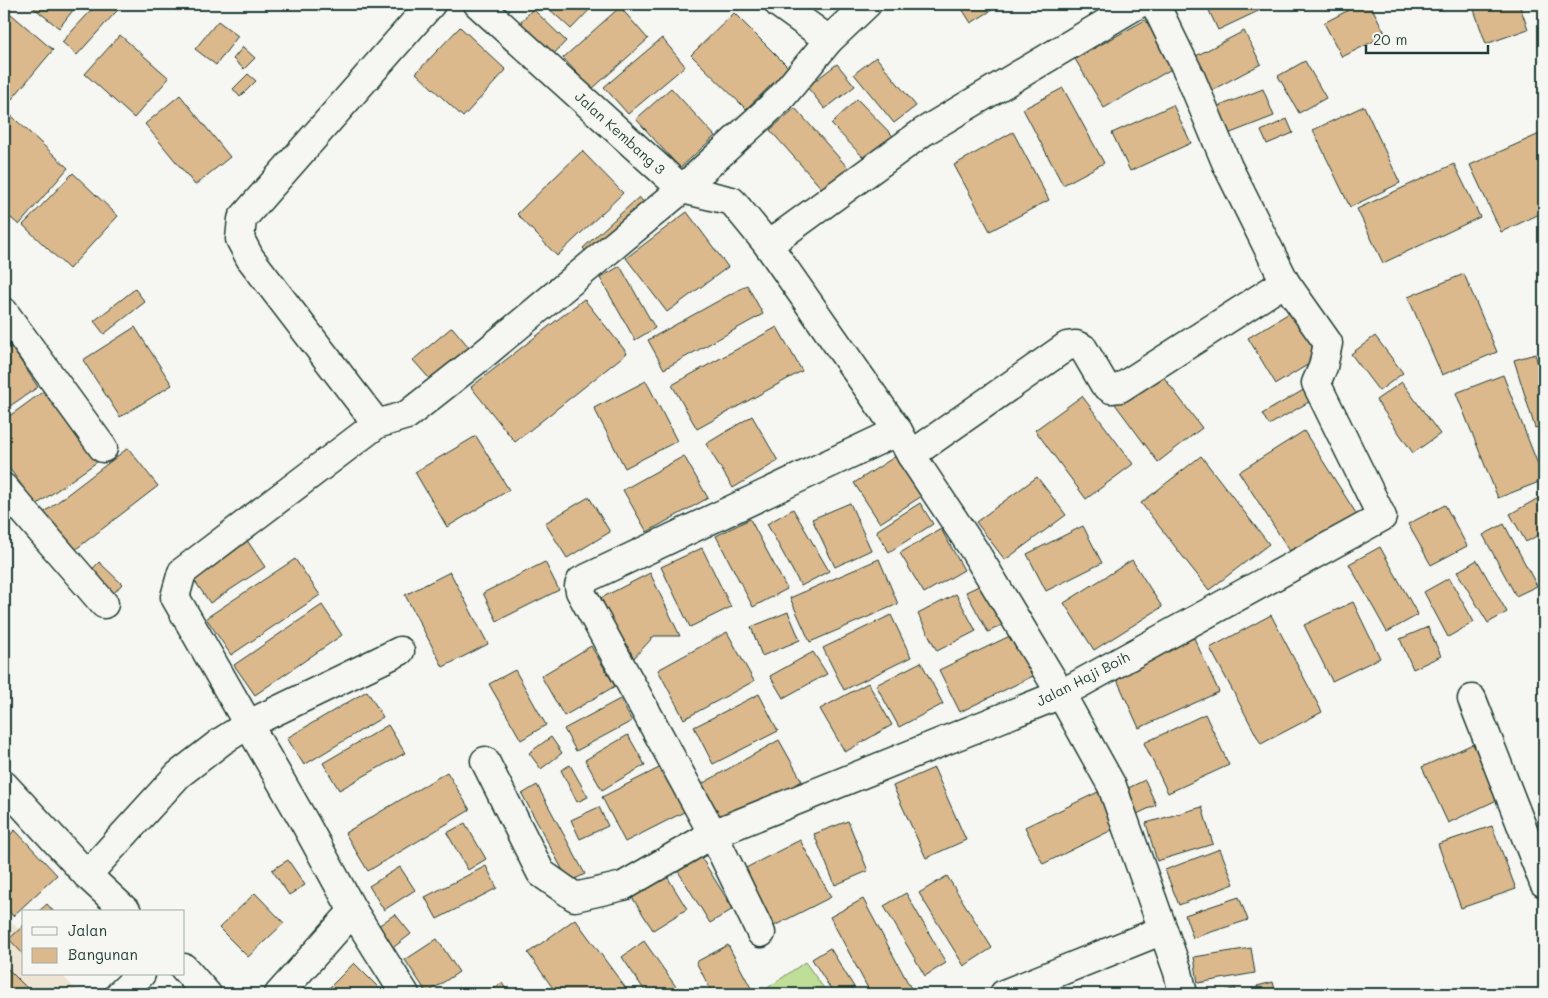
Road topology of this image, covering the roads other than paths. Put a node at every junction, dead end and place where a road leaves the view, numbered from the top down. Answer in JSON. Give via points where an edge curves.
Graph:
{"nodes":[{"id":1,"x":431,"y":4,"type":"edge"},
{"id":2,"x":478,"y":4,"type":"edge"},
{"id":3,"x":779,"y":4,"type":"edge"},
{"id":4,"x":867,"y":4,"type":"edge"},
{"id":5,"x":1138,"y":4,"type":"edge"},
{"id":6,"x":1155,"y":4,"type":"edge"},
{"id":7,"x":829,"y":40,"type":"junction"},
{"id":8,"x":682,"y":189,"type":"junction"},
{"id":9,"x":768,"y":245,"type":"junction"},
{"id":10,"x":1285,"y":282,"type":"junction"},
{"id":11,"x":4,"y":312,"type":"edge"},
{"id":12,"x":377,"y":424,"type":"junction"},
{"id":13,"x":898,"y":431,"type":"junction"},
{"id":14,"x":104,"y":448,"type":"dead end"},
{"id":15,"x":911,"y":455,"type":"junction"},
{"id":16,"x":4,"y":488,"type":"edge"},
{"id":17,"x":104,"y":604,"type":"dead end"},
{"id":18,"x":400,"y":651,"type":"dead end"},
{"id":19,"x":1061,"y":694,"type":"junction"},
{"id":20,"x":1472,"y":699,"type":"dead end"},
{"id":21,"x":249,"y":724,"type":"junction"},
{"id":22,"x":485,"y":761,"type":"dead end"},
{"id":23,"x":4,"y":785,"type":"edge"},
{"id":24,"x":713,"y":834,"type":"junction"},
{"id":25,"x":87,"y":875,"type":"junction"},
{"id":26,"x":1544,"y":883,"type":"edge"},
{"id":27,"x":125,"y":910,"type":"edge"},
{"id":28,"x":353,"y":911,"type":"junction"},
{"id":29,"x":1163,"y":930,"type":"junction"},
{"id":30,"x":761,"y":933,"type":"dead end"},
{"id":31,"x":185,"y":969,"type":"edge"},
{"id":32,"x":139,"y":976,"type":"edge"},
{"id":33,"x":120,"y":994,"type":"edge"},
{"id":34,"x":207,"y":994,"type":"edge"},
{"id":35,"x":279,"y":994,"type":"edge"},
{"id":36,"x":405,"y":994,"type":"edge"},
{"id":37,"x":1004,"y":994,"type":"edge"},
{"id":38,"x":1183,"y":994,"type":"edge"}],
"edges":[{"from":1,"to":12,"type":"street","via":[[242,219],[240,232],[240,239],[250,258]]},
{"from":2,"to":8,"type":"street","name":"Jalan Kembang 3"},
{"from":3,"to":7,"type":"street"},
{"from":4,"to":7,"type":"street"},
{"from":5,"to":9,"type":"street","via":[[923,132]]},
{"from":6,"to":10,"type":"street","via":[[1190,76],[1228,167]]},
{"from":7,"to":8,"type":"street","via":[[780,99]]},
{"from":8,"to":9,"type":"street","name":"Jalan Kembang 3","via":[[732,201]]},
{"from":8,"to":12,"type":"street","via":[[407,415]]},
{"from":9,"to":13,"type":"street","name":"Jalan Kembang 3"},
{"from":10,"to":15,"type":"street","via":[[1120,388],[1111,390],[1104,384],[1083,348],[1067,346]]},
{"from":10,"to":19,"type":"street","name":"Jalan Haji Boih","via":[[1328,343],[1316,383],[1382,516]]},
{"from":11,"to":14,"type":"street"},
{"from":12,"to":21,"type":"street","via":[[182,572],[175,597]]},
{"from":13,"to":15,"type":"street","name":"Jalan Kembang 3"},
{"from":13,"to":24,"type":"street","via":[[581,581],[580,591]]},
{"from":15,"to":19,"type":"street","name":"Jalan Kembang 3","via":[[974,550]]},
{"from":16,"to":17,"type":"street"},
{"from":18,"to":21,"type":"street"},
{"from":19,"to":24,"type":"street","name":"Jalan Haji Boih"},
{"from":19,"to":29,"type":"street","name":"Jalan Kembang 3","via":[[1112,786]]},
{"from":20,"to":26,"type":"street"},
{"from":21,"to":25,"type":"street","via":[[178,775]]},
{"from":21,"to":28,"type":"street"},
{"from":22,"to":24,"type":"street","name":"Jalan Haji Boih","via":[[541,873],[575,897],[623,886]]},
{"from":23,"to":25,"type":"street"},
{"from":24,"to":30,"type":"street"},
{"from":25,"to":27,"type":"street"},
{"from":28,"to":35,"type":"street"},
{"from":28,"to":36,"type":"street"},
{"from":29,"to":37,"type":"street"},
{"from":29,"to":38,"type":"street","name":"Jalan Kembang 3"},
{"from":31,"to":34,"type":"street"},
{"from":32,"to":33,"type":"street"}]}
